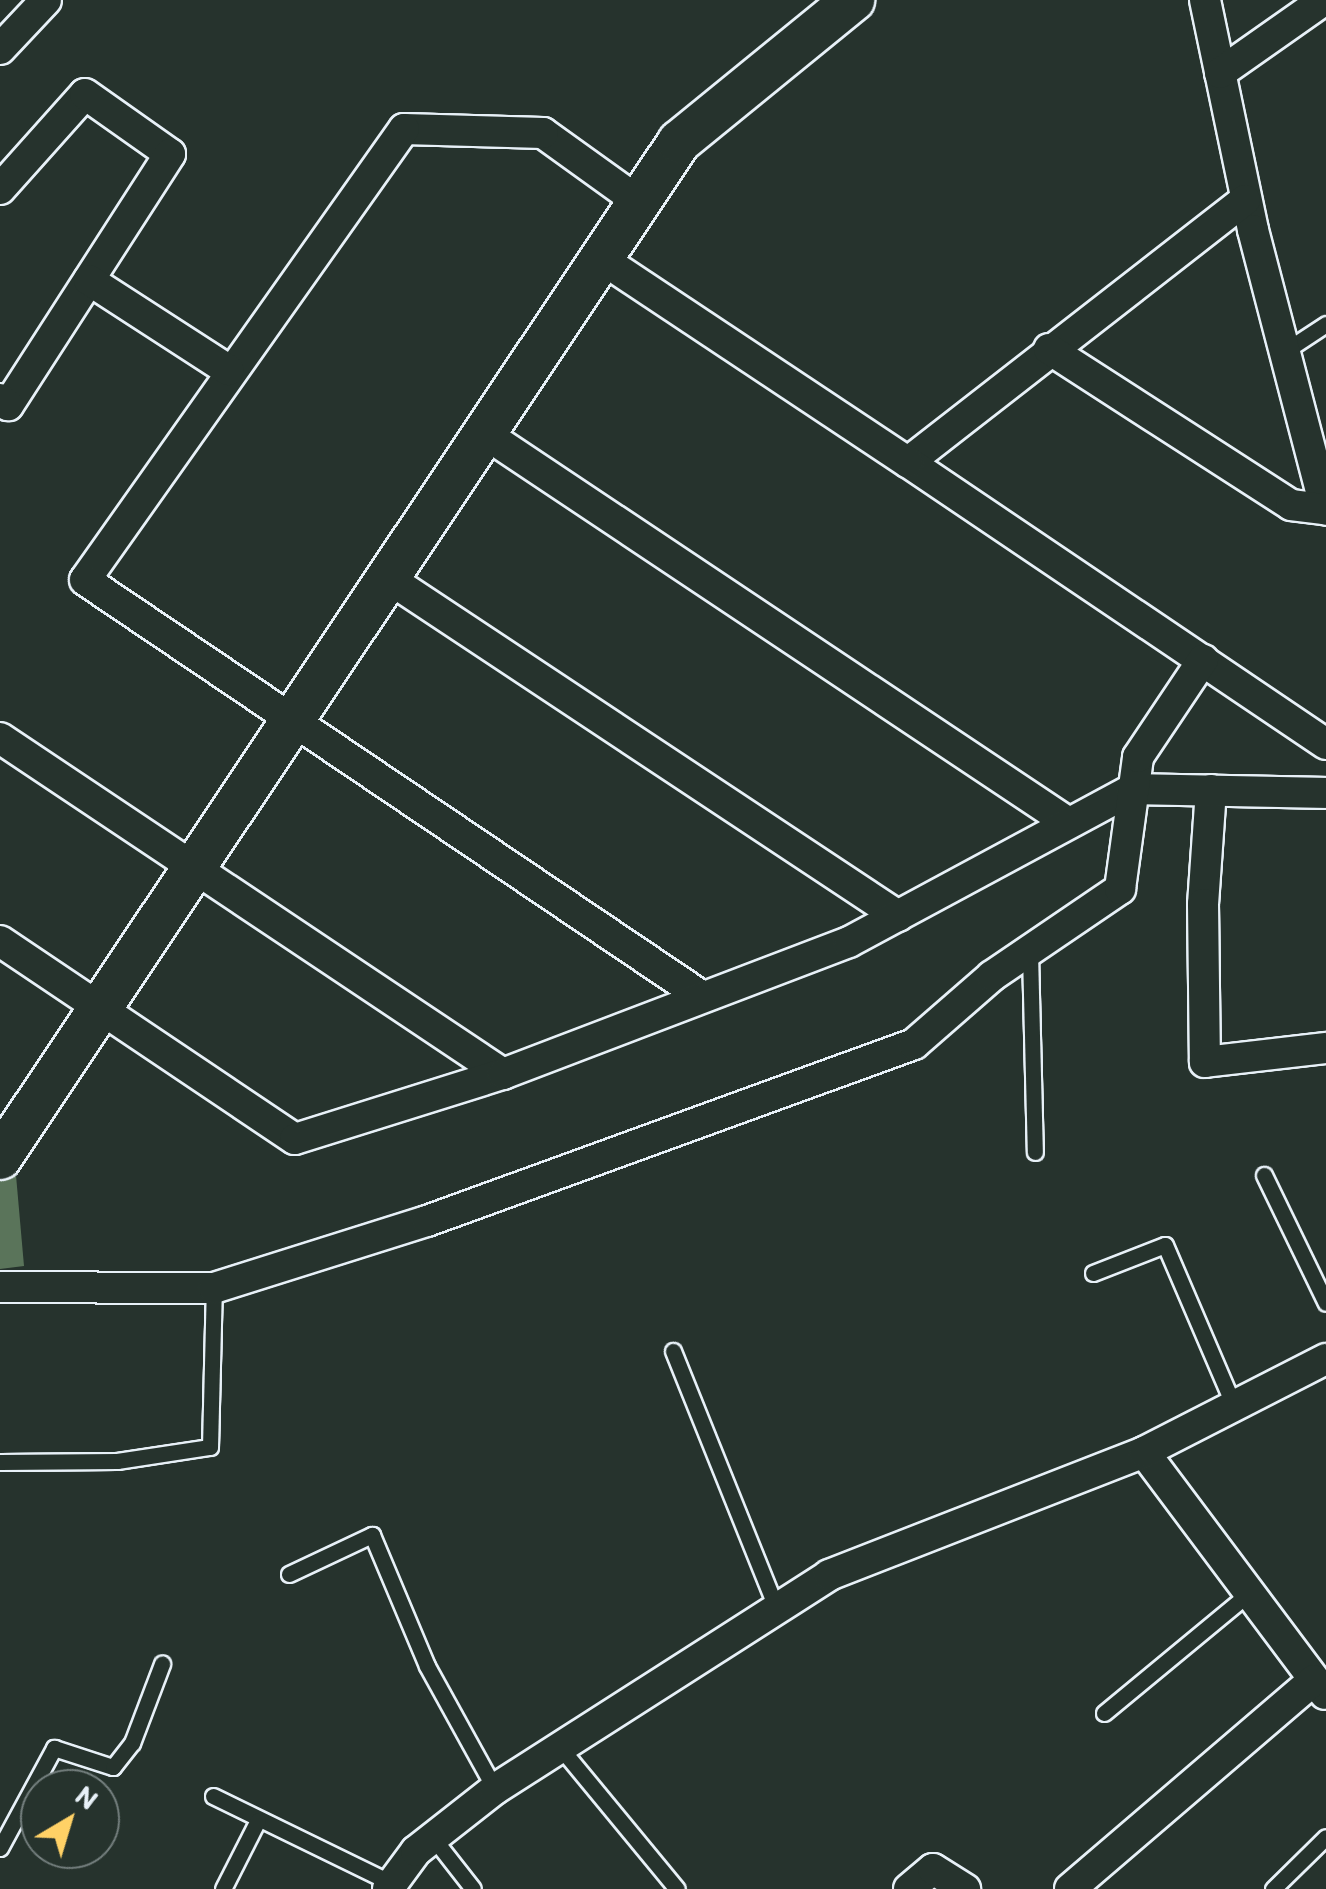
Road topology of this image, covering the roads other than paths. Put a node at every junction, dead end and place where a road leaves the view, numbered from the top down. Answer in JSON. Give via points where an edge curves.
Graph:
{"nodes":[{"id":1,"x":46,"y":0,"type":"edge"},
{"id":2,"x":854,"y":0,"type":"edge"},
{"id":3,"x":1205,"y":0,"type":"edge"},
{"id":4,"x":1324,"y":0,"type":"edge"},
{"id":5,"x":0,"y":49,"type":"edge"},
{"id":6,"x":1220,"y":73,"type":"junction"},
{"id":7,"x":0,"y":190,"type":"edge"},
{"id":8,"x":1246,"y":200,"type":"junction"},
{"id":9,"x":640,"y":202,"type":"junction"},
{"id":10,"x":602,"y":260,"type":"junction"},
{"id":11,"x":89,"y":280,"type":"junction"},
{"id":12,"x":1326,"y":324,"type":"edge"},
{"id":13,"x":1050,"y":349,"type":"junction"},
{"id":14,"x":1285,"y":351,"type":"junction"},
{"id":15,"x":228,"y":370,"type":"junction"},
{"id":16,"x":0,"y":399,"type":"edge"},
{"id":17,"x":484,"y":434,"type":"junction"},
{"id":18,"x":908,"y":462,"type":"junction"},
{"id":19,"x":1326,"y":510,"type":"edge"},
{"id":20,"x":388,"y":578,"type":"junction"},
{"id":21,"x":1203,"y":660,"type":"junction"},
{"id":22,"x":291,"y":722,"type":"junction"},
{"id":23,"x":0,"y":738,"type":"edge"},
{"id":24,"x":1326,"y":744,"type":"edge"},
{"id":25,"x":1133,"y":789,"type":"junction"},
{"id":26,"x":1211,"y":790,"type":"junction"},
{"id":27,"x":1326,"y":793,"type":"edge"},
{"id":28,"x":1067,"y":822,"type":"junction"},
{"id":29,"x":196,"y":868,"type":"junction"},
{"id":30,"x":898,"y":916,"type":"junction"},
{"id":31,"x":0,"y":941,"type":"edge"},
{"id":32,"x":1030,"y":952,"type":"junction"},
{"id":33,"x":701,"y":996,"type":"junction"},
{"id":34,"x":101,"y":1010,"type":"junction"},
{"id":35,"x":1326,"y":1048,"type":"edge"},
{"id":36,"x":503,"y":1074,"type":"junction"},
{"id":37,"x":3,"y":1148,"type":"edge"},
{"id":38,"x":1035,"y":1152,"type":"dead end"},
{"id":39,"x":1264,"y":1175,"type":"dead end"},
{"id":40,"x":1093,"y":1274,"type":"dead end"},
{"id":41,"x":0,"y":1287,"type":"edge"},
{"id":42,"x":214,"y":1288,"type":"junction"},
{"id":43,"x":1326,"y":1303,"type":"edge"},
{"id":44,"x":673,"y":1352,"type":"dead end"},
{"id":45,"x":1326,"y":1359,"type":"edge"},
{"id":46,"x":1234,"y":1406,"type":"junction"},
{"id":47,"x":1144,"y":1452,"type":"junction"},
{"id":48,"x":0,"y":1462,"type":"edge"},
{"id":49,"x":289,"y":1574,"type":"dead end"},
{"id":50,"x":1249,"y":1593,"type":"junction"},
{"id":51,"x":775,"y":1606,"type":"junction"},
{"id":52,"x":162,"y":1664,"type":"dead end"},
{"id":53,"x":1320,"y":1688,"type":"edge"},
{"id":54,"x":1104,"y":1712,"type":"dead end"},
{"id":55,"x":559,"y":1746,"type":"junction"},
{"id":56,"x":495,"y":1789,"type":"junction"},
{"id":57,"x":213,"y":1796,"type":"dead end"},
{"id":58,"x":258,"y":1820,"type":"junction"},
{"id":59,"x":1326,"y":1837,"type":"edge"},
{"id":60,"x":434,"y":1839,"type":"junction"},
{"id":61,"x":0,"y":1848,"type":"edge"},
{"id":62,"x":390,"y":1886,"type":"edge"},
{"id":63,"x":223,"y":1889,"type":"edge"},
{"id":64,"x":473,"y":1889,"type":"edge"},
{"id":65,"x":677,"y":1889,"type":"edge"},
{"id":66,"x":909,"y":1889,"type":"edge"},
{"id":67,"x":965,"y":1889,"type":"edge"},
{"id":68,"x":1070,"y":1889,"type":"edge"},
{"id":69,"x":1273,"y":1889,"type":"edge"}],
"edges":[{"from":1,"to":5,"type":"street"},
{"from":2,"to":9,"type":"street","via":[[697,124]]},
{"from":3,"to":6,"type":"street"},
{"from":4,"to":6,"type":"street"},
{"from":6,"to":8,"type":"street"},
{"from":7,"to":11,"type":"street","via":[[84,94],[170,154]]},
{"from":8,"to":13,"type":"street"},
{"from":8,"to":14,"type":"street"},
{"from":9,"to":10,"type":"street"},
{"from":9,"to":15,"type":"street","via":[[543,133],[404,129]]},
{"from":10,"to":17,"type":"street"},
{"from":10,"to":18,"type":"street"},
{"from":11,"to":15,"type":"street"},
{"from":11,"to":16,"type":"street","via":[[8,405]]},
{"from":12,"to":14,"type":"lane"},
{"from":13,"to":18,"type":"street"},
{"from":13,"to":19,"type":"street","via":[[1290,505]]},
{"from":14,"to":19,"type":"street"},
{"from":15,"to":22,"type":"street","via":[[85,580]]},
{"from":17,"to":20,"type":"street"},
{"from":17,"to":28,"type":"street"},
{"from":18,"to":21,"type":"street"},
{"from":20,"to":22,"type":"street"},
{"from":20,"to":30,"type":"street"},
{"from":21,"to":24,"type":"street"},
{"from":21,"to":25,"type":"street","via":[[1138,757]]},
{"from":22,"to":29,"type":"street"},
{"from":22,"to":33,"type":"street"},
{"from":23,"to":29,"type":"street"},
{"from":25,"to":26,"type":"street"},
{"from":25,"to":28,"type":"street"},
{"from":25,"to":32,"type":"street","via":[[1120,889]]},
{"from":26,"to":27,"type":"street"},
{"from":26,"to":35,"type":"street","via":[[1203,904],[1205,1062]]},
{"from":28,"to":30,"type":"street"},
{"from":29,"to":34,"type":"street"},
{"from":29,"to":36,"type":"street"},
{"from":30,"to":33,"type":"street","via":[[849,942]]},
{"from":31,"to":34,"type":"street"},
{"from":32,"to":38,"type":"lane"},
{"from":32,"to":42,"type":"street","via":[[914,1044],[427,1221]]},
{"from":33,"to":36,"type":"street"},
{"from":34,"to":36,"type":"street","via":[[295,1139]]},
{"from":34,"to":37,"type":"street"},
{"from":39,"to":43,"type":"lane"},
{"from":40,"to":46,"type":"lane","via":[[1164,1245]]},
{"from":41,"to":42,"type":"street"},
{"from":42,"to":48,"type":"lane","via":[[210,1448],[117,1461]]},
{"from":44,"to":51,"type":"lane"},
{"from":45,"to":46,"type":"street"},
{"from":46,"to":47,"type":"street"},
{"from":47,"to":50,"type":"street"},
{"from":47,"to":51,"type":"street","via":[[829,1575]]},
{"from":49,"to":56,"type":"lane","via":[[372,1535],[428,1666]]},
{"from":50,"to":53,"type":"street"},
{"from":50,"to":54,"type":"lane"},
{"from":51,"to":55,"type":"street"},
{"from":52,"to":61,"type":"lane","via":[[132,1744],[112,1767],[54,1748]]},
{"from":53,"to":68,"type":"street"},
{"from":55,"to":56,"type":"street"},
{"from":55,"to":65,"type":"lane"},
{"from":56,"to":60,"type":"street"},
{"from":57,"to":58,"type":"lane"},
{"from":58,"to":62,"type":"lane"},
{"from":58,"to":63,"type":"lane"},
{"from":59,"to":69,"type":"lane"},
{"from":60,"to":62,"type":"street"},
{"from":60,"to":64,"type":"lane"},
{"from":66,"to":67,"type":"street","via":[[933,1868]]}]}
